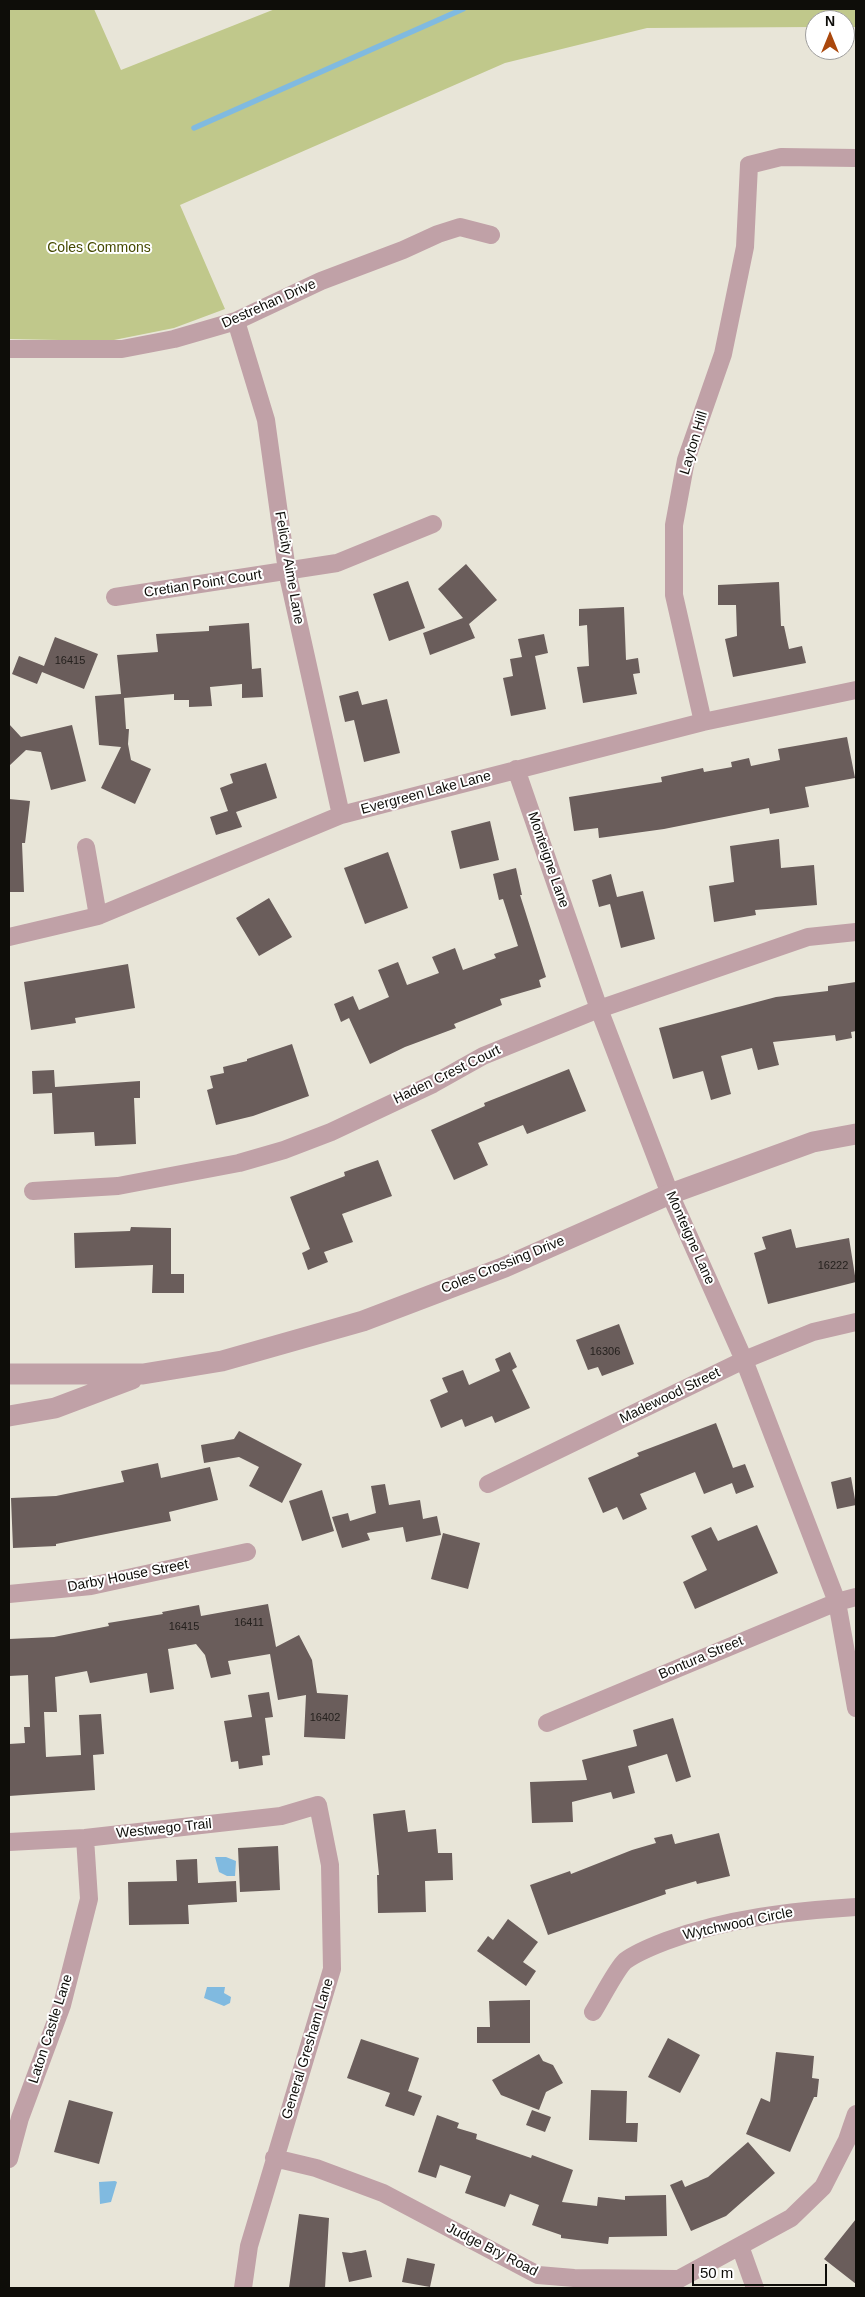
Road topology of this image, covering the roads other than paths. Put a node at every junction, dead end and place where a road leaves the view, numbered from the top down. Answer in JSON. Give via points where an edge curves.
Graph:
{"nodes":[{"id":1,"x":856,"y":158,"type":"edge"},
{"id":2,"x":491,"y":235,"type":"dead end"},
{"id":3,"x":236,"y":322,"type":"junction"},
{"id":4,"x":9,"y":349,"type":"edge"},
{"id":5,"x":433,"y":524,"type":"dead end"},
{"id":6,"x":286,"y":571,"type":"junction"},
{"id":7,"x":115,"y":597,"type":"dead end"},
{"id":8,"x":856,"y":690,"type":"edge"},
{"id":9,"x":703,"y":722,"type":"junction"},
{"id":10,"x":516,"y":770,"type":"junction"},
{"id":11,"x":341,"y":815,"type":"junction"},
{"id":12,"x":86,"y":847,"type":"dead end"},
{"id":13,"x":98,"y":916,"type":"junction"},
{"id":14,"x":856,"y":932,"type":"edge"},
{"id":15,"x":9,"y":936,"type":"edge"},
{"id":16,"x":600,"y":1009,"type":"junction"},
{"id":17,"x":856,"y":1134,"type":"edge"},
{"id":18,"x":33,"y":1190,"type":"dead end"},
{"id":19,"x":670,"y":1194,"type":"junction"},
{"id":20,"x":856,"y":1322,"type":"edge"},
{"id":21,"x":744,"y":1360,"type":"junction"},
{"id":22,"x":9,"y":1374,"type":"edge"},
{"id":23,"x":144,"y":1374,"type":"junction"},
{"id":24,"x":9,"y":1416,"type":"edge"},
{"id":25,"x":488,"y":1484,"type":"dead end"},
{"id":26,"x":247,"y":1552,"type":"dead end"},
{"id":27,"x":9,"y":1594,"type":"edge"},
{"id":28,"x":856,"y":1597,"type":"edge"},
{"id":29,"x":837,"y":1602,"type":"junction"},
{"id":30,"x":856,"y":1708,"type":"edge"},
{"id":31,"x":547,"y":1723,"type":"dead end"},
{"id":32,"x":318,"y":1805,"type":"joint"},
{"id":33,"x":85,"y":1838,"type":"junction"},
{"id":34,"x":9,"y":1842,"type":"edge"},
{"id":35,"x":856,"y":1907,"type":"edge"},
{"id":36,"x":594,"y":2012,"type":"dead end"},
{"id":37,"x":856,"y":2114,"type":"edge"},
{"id":38,"x":274,"y":2158,"type":"junction"},
{"id":39,"x":9,"y":2159,"type":"edge"},
{"id":40,"x":740,"y":2246,"type":"junction"},
{"id":41,"x":535,"y":2282,"type":"edge"},
{"id":42,"x":243,"y":2288,"type":"edge"},
{"id":43,"x":756,"y":2288,"type":"edge"}],
"edges":[{"from":1,"to":9,"type":"street","name":"Layton Hill","via":[[781,157],[749,165],[745,247],[723,354],[686,460],[674,525],[674,595]]},
{"from":2,"to":3,"type":"street","name":"Destrehan Drive","via":[[460,227],[438,234],[321,281]]},
{"from":3,"to":4,"type":"street","name":"Destrehan Drive","via":[[122,349]]},
{"from":3,"to":6,"type":"street","name":"Felicity Aime Lane","via":[[266,420]]},
{"from":5,"to":6,"type":"street","name":"Cretian Point Court","via":[[337,563]]},
{"from":6,"to":7,"type":"street","name":"Cretian Point Court"},
{"from":6,"to":11,"type":"street","name":"Felicity Aime Lane"},
{"from":8,"to":9,"type":"street","name":"Evergreen Lake Lane"},
{"from":9,"to":10,"type":"street","name":"Evergreen Lake Lane"},
{"from":10,"to":11,"type":"street","name":"Evergreen Lake Lane"},
{"from":10,"to":16,"type":"street","name":"Monteigne Lane"},
{"from":11,"to":13,"type":"street","name":"Evergreen Lake Lane"},
{"from":12,"to":13,"type":"street"},
{"from":13,"to":15,"type":"street","name":"Evergreen Lake Lane"},
{"from":14,"to":16,"type":"street","name":"Haden Crest Court","via":[[808,937]]},
{"from":16,"to":18,"type":"street","name":"Haden Crest Court","via":[[483,1056],[433,1084],[331,1132],[284,1150],[239,1163],[118,1186]]},
{"from":16,"to":19,"type":"street","name":"Monteigne Lane"},
{"from":17,"to":19,"type":"street","name":"Coles Crossing Drive","via":[[813,1142]]},
{"from":19,"to":21,"type":"street","name":"Monteigne Lane"},
{"from":19,"to":23,"type":"street","name":"Coles Crossing Drive","via":[[506,1267],[363,1321],[222,1362]]},
{"from":20,"to":21,"type":"street","name":"Madewood Street","via":[[813,1332]]},
{"from":21,"to":25,"type":"street","name":"Madewood Street"},
{"from":21,"to":29,"type":"street","name":"Monteigne Lane"},
{"from":22,"to":23,"type":"street","name":"Coles Crossing Drive"},
{"from":23,"to":24,"type":"street","name":"Coles Crossing Drive","via":[[55,1408]]},
{"from":26,"to":27,"type":"street","name":"Darby House Street","via":[[91,1586]]},
{"from":28,"to":29,"type":"street","name":"Bontura Street"},
{"from":29,"to":30,"type":"street","name":"Monteigne Lane"},
{"from":29,"to":31,"type":"street","name":"Bontura Street"},
{"from":32,"to":33,"type":"street","name":"Westwego Trail","via":[[281,1816]]},
{"from":32,"to":38,"type":"street","name":"General Gresham Lane","via":[[330,1865],[332,1969]]},
{"from":33,"to":34,"type":"street","name":"Westwego Trail"},
{"from":33,"to":39,"type":"street","name":"Laton Castle Lane","via":[[89,1899],[62,2005],[20,2118]]},
{"from":35,"to":36,"type":"street","name":"Wytchwood Circle","via":[[794,1910],[731,1922],[653,1946],[624,1962]]},
{"from":37,"to":40,"type":"street","name":"Judge Bry Road","via":[[847,2140],[823,2187],[791,2218]]},
{"from":38,"to":41,"type":"street","name":"Judge Bry Road","via":[[316,2168],[383,2193]]},
{"from":38,"to":42,"type":"street","name":"General Gresham Lane","via":[[249,2246]]},
{"from":40,"to":41,"type":"street","name":"Judge Bry Road","via":[[679,2279]]},
{"from":40,"to":43,"type":"street"}]}
